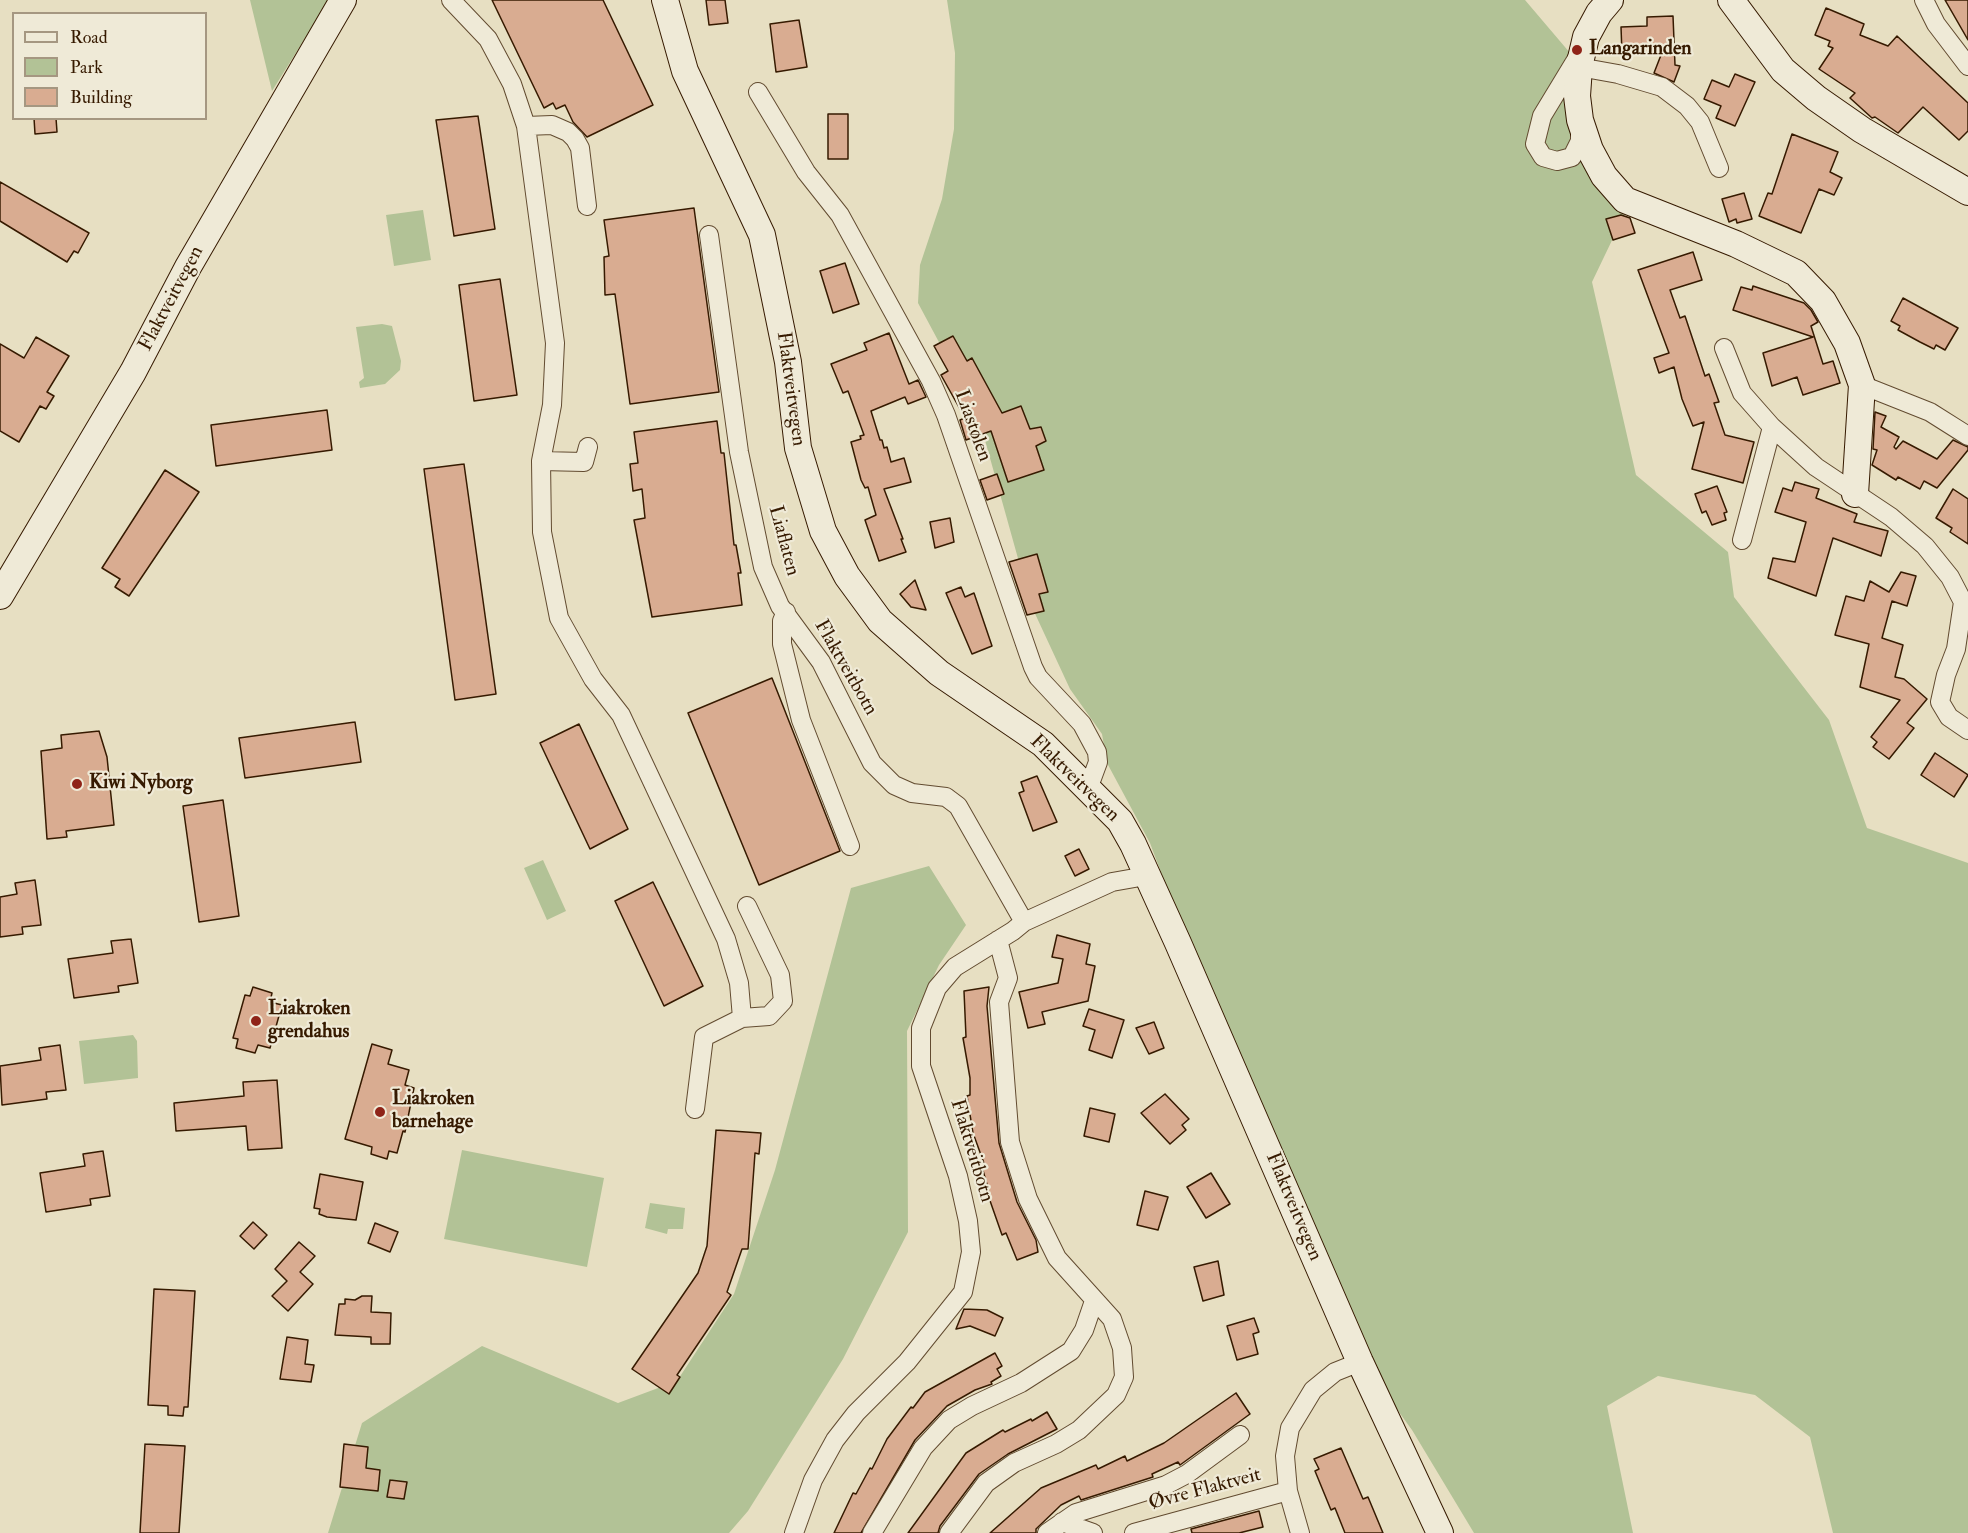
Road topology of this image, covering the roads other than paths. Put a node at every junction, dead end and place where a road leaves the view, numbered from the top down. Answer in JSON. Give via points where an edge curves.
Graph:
{"nodes":[{"id":1,"x":343,"y":0,"type":"edge"},
{"id":2,"x":451,"y":0,"type":"edge"},
{"id":3,"x":665,"y":0,"type":"edge"},
{"id":4,"x":1610,"y":0,"type":"edge"},
{"id":5,"x":1731,"y":0,"type":"edge"},
{"id":6,"x":1924,"y":0,"type":"edge"},
{"id":7,"x":1581,"y":58,"type":"junction"},
{"id":8,"x":1968,"y":66,"type":"edge"},
{"id":9,"x":758,"y":92,"type":"dead end"},
{"id":10,"x":1580,"y":120,"type":"junction"},
{"id":11,"x":525,"y":126,"type":"junction"},
{"id":12,"x":1719,"y":168,"type":"dead end"},
{"id":13,"x":1968,"y":192,"type":"edge"},
{"id":14,"x":587,"y":206,"type":"dead end"},
{"id":15,"x":709,"y":235,"type":"dead end"},
{"id":16,"x":1724,"y":348,"type":"dead end"},
{"id":17,"x":1862,"y":385,"type":"junction"},
{"id":18,"x":1772,"y":427,"type":"junction"},
{"id":19,"x":1968,"y":436,"type":"edge"},
{"id":20,"x":588,"y":447,"type":"dead end"},
{"id":21,"x":541,"y":460,"type":"junction"},
{"id":22,"x":1855,"y":494,"type":"junction"},
{"id":23,"x":1742,"y":540,"type":"dead end"},
{"id":24,"x":0,"y":596,"type":"edge"},
{"id":25,"x":786,"y":612,"type":"junction"},
{"id":26,"x":1968,"y":730,"type":"edge"},
{"id":27,"x":1088,"y":789,"type":"junction"},
{"id":28,"x":850,"y":846,"type":"dead end"},
{"id":29,"x":1146,"y":876,"type":"junction"},
{"id":30,"x":747,"y":906,"type":"dead end"},
{"id":31,"x":1023,"y":922,"type":"junction"},
{"id":32,"x":998,"y":940,"type":"junction"},
{"id":33,"x":742,"y":1018,"type":"junction"},
{"id":34,"x":695,"y":1109,"type":"dead end"},
{"id":35,"x":1094,"y":1301,"type":"junction"},
{"id":36,"x":1360,"y":1362,"type":"junction"},
{"id":37,"x":1239,"y":1435,"type":"dead end"},
{"id":38,"x":1288,"y":1491,"type":"junction"},
{"id":39,"x":1055,"y":1528,"type":"edge"},
{"id":40,"x":794,"y":1533,"type":"edge"},
{"id":41,"x":872,"y":1533,"type":"edge"},
{"id":42,"x":949,"y":1533,"type":"edge"},
{"id":43,"x":1093,"y":1533,"type":"edge"},
{"id":44,"x":1134,"y":1533,"type":"edge"},
{"id":45,"x":1300,"y":1533,"type":"edge"},
{"id":46,"x":1440,"y":1533,"type":"edge"}],
"edges":[{"from":1,"to":24,"type":"main road","name":"Flaktveitvegen","via":[[188,267],[133,372]]},
{"from":2,"to":11,"type":"street","via":[[488,39],[512,84]]},
{"from":3,"to":27,"type":"main road","name":"Flaktveitvegen","via":[[685,71],[762,235],[788,362],[798,448],[823,531],[847,576],[880,621],[906,646],[975,700],[1043,744]]},
{"from":4,"to":7,"type":"main road","via":[[1599,13]]},
{"from":5,"to":13,"type":"main road","via":[[1783,70],[1816,98],[1862,130]]},
{"from":6,"to":8,"type":"street","via":[[1936,24]]},
{"from":7,"to":10,"type":"main road","via":[[1577,96]]},
{"from":7,"to":10,"type":"street","via":[[1542,116],[1534,144],[1544,157],[1557,161],[1572,157],[1580,141]]},
{"from":7,"to":12,"type":"street","via":[[1662,87],[1687,106],[1700,122]]},
{"from":9,"to":27,"type":"street","name":"Liastølen","via":[[806,172],[840,215],[931,381],[1033,667],[1082,724],[1097,752],[1098,762]]},
{"from":10,"to":17,"type":"main road","via":[[1604,176],[1625,200],[1737,244],[1796,273],[1823,301],[1848,343]]},
{"from":11,"to":14,"type":"street","via":[[552,125],[575,139],[580,148]]},
{"from":11,"to":21,"type":"street","via":[[555,343],[552,405]]},
{"from":15,"to":25,"type":"street","name":"Liaflaten","via":[[731,407],[756,538],[763,567]]},
{"from":16,"to":18,"type":"street","via":[[1742,393]]},
{"from":17,"to":19,"type":"street","via":[[1930,412]]},
{"from":17,"to":22,"type":"main road"},
{"from":18,"to":22,"type":"street","via":[[1816,467]]},
{"from":18,"to":23,"type":"street"},
{"from":20,"to":21,"type":"street","via":[[584,462]]},
{"from":21,"to":33,"type":"street","via":[[542,532],[559,618],[592,679],[621,715],[726,939],[739,983]]},
{"from":22,"to":26,"type":"street","via":[[1891,517],[1925,546],[1950,576],[1963,602],[1956,649],[1940,702],[1949,717]]},
{"from":25,"to":28,"type":"street","via":[[782,644],[801,720]]},
{"from":25,"to":31,"type":"street","name":"Flaktveitbotn","via":[[821,662],[872,763],[894,785],[912,793],[946,796],[958,806]]},
{"from":27,"to":29,"type":"main road","name":"Flaktveitvegen","via":[[1120,821]]},
{"from":29,"to":31,"type":"street","name":"Flaktveitbotn","via":[[1112,882]]},
{"from":29,"to":36,"type":"main road","name":"Flaktveitvegen"},
{"from":30,"to":33,"type":"street","via":[[780,975],[783,1001],[769,1016]]},
{"from":31,"to":32,"type":"street","name":"Flaktveitbotn"},
{"from":32,"to":35,"type":"street","name":"Flaktveitbotn","via":[[1008,978],[999,1002],[1010,1143],[1041,1229],[1057,1258]]},
{"from":32,"to":40,"type":"street","name":"Flaktveitbotn","via":[[955,967],[937,988],[921,1028],[921,1066],[958,1176],[968,1221],[970,1252],[963,1292],[907,1362],[835,1440],[813,1480]]},
{"from":33,"to":34,"type":"street","via":[[704,1037]]},
{"from":35,"to":41,"type":"street","via":[[1084,1330],[1071,1351],[1021,1383],[949,1420],[923,1448]]},
{"from":35,"to":42,"type":"street","name":"Flaktveitbotn","via":[[1112,1319],[1122,1348],[1124,1377],[1116,1395],[1079,1430],[1014,1463],[986,1483]]},
{"from":36,"to":38,"type":"street","name":"Øvre Flaktveit","via":[[1335,1372],[1314,1390],[1290,1428],[1285,1456]]},
{"from":36,"to":46,"type":"main road","name":"Flaktveitvegen"},
{"from":37,"to":39,"type":"street","name":"Øvre Flaktveit","via":[[1166,1485],[1076,1513]]},
{"from":38,"to":44,"type":"street","name":"Øvre Flaktveit"},
{"from":38,"to":45,"type":"street","name":"Øvre Flaktveit"},
{"from":39,"to":43,"type":"street","name":"Øvre Flaktveit"}]}
